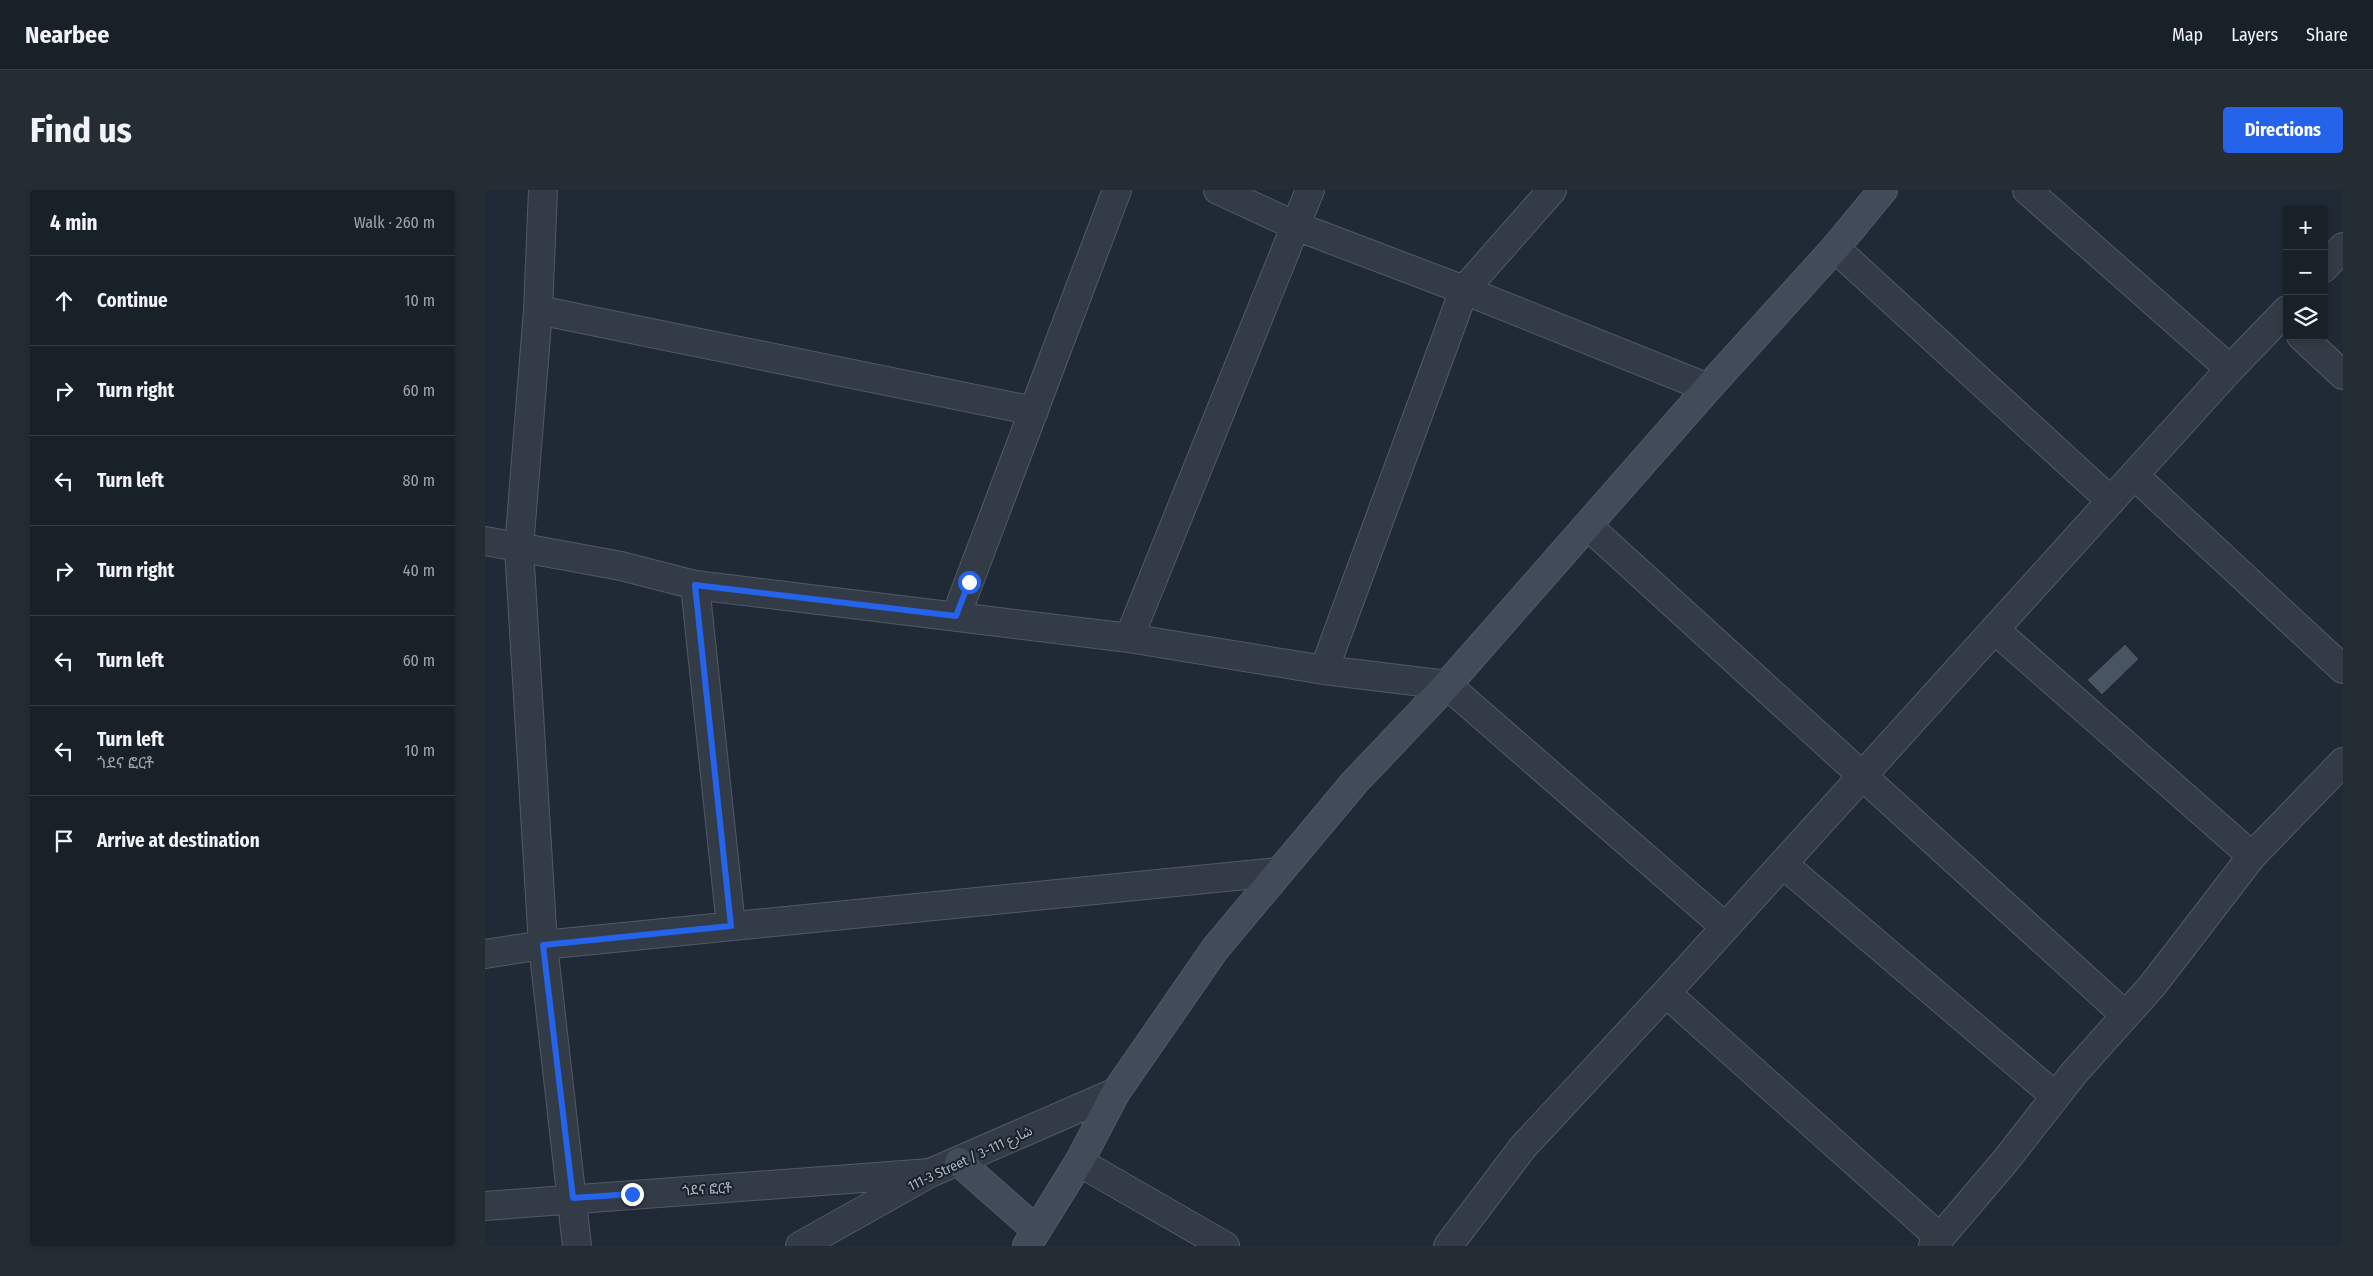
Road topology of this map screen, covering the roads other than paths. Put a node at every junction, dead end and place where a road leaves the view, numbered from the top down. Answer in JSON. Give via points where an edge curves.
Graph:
{"nodes":[{"id":1,"x":543,"y":190,"type":"edge"},
{"id":2,"x":1117,"y":190,"type":"edge"},
{"id":3,"x":1219,"y":190,"type":"edge"},
{"id":4,"x":1310,"y":190,"type":"edge"},
{"id":5,"x":1552,"y":190,"type":"edge"},
{"id":6,"x":1883,"y":190,"type":"edge"},
{"id":7,"x":2027,"y":190,"type":"edge"},
{"id":8,"x":1297,"y":226,"type":"junction"},
{"id":9,"x":2343,"y":247,"type":"edge"},
{"id":10,"x":1835,"y":248,"type":"junction"},
{"id":11,"x":2328,"y":264,"type":"edge"},
{"id":12,"x":1465,"y":290,"type":"junction"},
{"id":13,"x":538,"y":310,"type":"junction"},
{"id":14,"x":2283,"y":319,"type":"edge"},
{"id":15,"x":2305,"y":340,"type":"edge"},
{"id":16,"x":2230,"y":369,"type":"junction"},
{"id":17,"x":2343,"y":375,"type":"edge"},
{"id":18,"x":1707,"y":388,"type":"junction"},
{"id":19,"x":1035,"y":410,"type":"junction"},
{"id":20,"x":2135,"y":476,"type":"junction"},
{"id":21,"x":2111,"y":501,"type":"junction"},
{"id":22,"x":1588,"y":526,"type":"junction"},
{"id":23,"x":485,"y":542,"type":"edge"},
{"id":24,"x":519,"y":548,"type":"junction"},
{"id":25,"x":695,"y":585,"type":"junction"},
{"id":26,"x":956,"y":616,"type":"junction"},
{"id":27,"x":1995,"y":630,"type":"junction"},
{"id":28,"x":1129,"y":638,"type":"junction"},
{"id":29,"x":2343,"y":669,"type":"edge"},
{"id":30,"x":1324,"y":670,"type":"junction"},
{"id":31,"x":1447,"y":686,"type":"junction"},
{"id":32,"x":2343,"y":762,"type":"edge"},
{"id":33,"x":1863,"y":776,"type":"junction"},
{"id":34,"x":2252,"y":856,"type":"junction"},
{"id":35,"x":1783,"y":864,"type":"junction"},
{"id":36,"x":1277,"y":872,"type":"junction"},
{"id":37,"x":731,"y":926,"type":"junction"},
{"id":38,"x":1725,"y":926,"type":"junction"},
{"id":39,"x":543,"y":945,"type":"junction"},
{"id":40,"x":485,"y":954,"type":"edge"},
{"id":41,"x":1666,"y":994,"type":"junction"},
{"id":42,"x":2125,"y":1014,"type":"junction"},
{"id":43,"x":1117,"y":1092,"type":"junction"},
{"id":44,"x":2055,"y":1096,"type":"junction"},
{"id":45,"x":959,"y":1162,"type":"junction"},
{"id":46,"x":1079,"y":1162,"type":"junction"},
{"id":47,"x":930,"y":1173,"type":"junction"},
{"id":48,"x":573,"y":1198,"type":"junction"},
{"id":49,"x":485,"y":1206,"type":"edge"},
{"id":50,"x":1032,"y":1238,"type":"edge"},
{"id":51,"x":1936,"y":1241,"type":"edge"},
{"id":52,"x":577,"y":1246,"type":"edge"},
{"id":53,"x":800,"y":1246,"type":"edge"},
{"id":54,"x":1225,"y":1246,"type":"edge"},
{"id":55,"x":1448,"y":1246,"type":"edge"}],
"edges":[{"from":1,"to":13,"type":"street"},
{"from":2,"to":19,"type":"street"},
{"from":3,"to":8,"type":"street"},
{"from":4,"to":8,"type":"street"},
{"from":5,"to":12,"type":"street"},
{"from":6,"to":10,"type":"main road"},
{"from":7,"to":16,"type":"street"},
{"from":8,"to":12,"type":"street"},
{"from":8,"to":28,"type":"street"},
{"from":9,"to":11,"type":"street"},
{"from":10,"to":18,"type":"main road"},
{"from":10,"to":21,"type":"street"},
{"from":12,"to":18,"type":"street"},
{"from":12,"to":30,"type":"street"},
{"from":13,"to":19,"type":"street"},
{"from":13,"to":24,"type":"street"},
{"from":14,"to":16,"type":"street"},
{"from":15,"to":17,"type":"street"},
{"from":16,"to":20,"type":"street"},
{"from":18,"to":22,"type":"main road"},
{"from":19,"to":26,"type":"street"},
{"from":20,"to":21,"type":"street"},
{"from":20,"to":29,"type":"street"},
{"from":21,"to":27,"type":"street"},
{"from":22,"to":31,"type":"main road"},
{"from":22,"to":33,"type":"street"},
{"from":23,"to":24,"type":"street"},
{"from":24,"to":25,"type":"street","via":[[621,566]]},
{"from":24,"to":39,"type":"street"},
{"from":25,"to":26,"type":"street"},
{"from":25,"to":37,"type":"street"},
{"from":26,"to":28,"type":"street"},
{"from":27,"to":33,"type":"street"},
{"from":27,"to":34,"type":"street"},
{"from":28,"to":30,"type":"street"},
{"from":30,"to":31,"type":"street"},
{"from":31,"to":36,"type":"main road","via":[[1354,783]]},
{"from":31,"to":38,"type":"street"},
{"from":32,"to":34,"type":"street"},
{"from":33,"to":35,"type":"street"},
{"from":33,"to":42,"type":"street"},
{"from":34,"to":42,"type":"street","via":[[2152,986]]},
{"from":35,"to":38,"type":"street"},
{"from":35,"to":44,"type":"street"},
{"from":36,"to":37,"type":"street"},
{"from":36,"to":43,"type":"main road","via":[[1215,949]]},
{"from":37,"to":39,"type":"street"},
{"from":38,"to":41,"type":"street"},
{"from":39,"to":40,"type":"street"},
{"from":39,"to":48,"type":"street"},
{"from":41,"to":51,"type":"street"},
{"from":41,"to":55,"type":"street","via":[[1523,1147]]},
{"from":42,"to":44,"type":"street"},
{"from":43,"to":45,"type":"street","name":"111-3 Street / شارع 111-3"},
{"from":43,"to":46,"type":"main road"},
{"from":44,"to":51,"type":"street","via":[[2006,1160]]},
{"from":45,"to":47,"type":"street","name":"111-3 Street / شارع 111-3"},
{"from":45,"to":50,"type":"main road"},
{"from":46,"to":50,"type":"main road"},
{"from":46,"to":54,"type":"street"},
{"from":47,"to":48,"type":"street","name":"ጎደና ፎርቶ"},
{"from":47,"to":53,"type":"street","name":"111-3 Street / شارع 111-3"},
{"from":48,"to":49,"type":"street","name":"ጎደና ፎርቶ"},
{"from":48,"to":52,"type":"street"}]}
